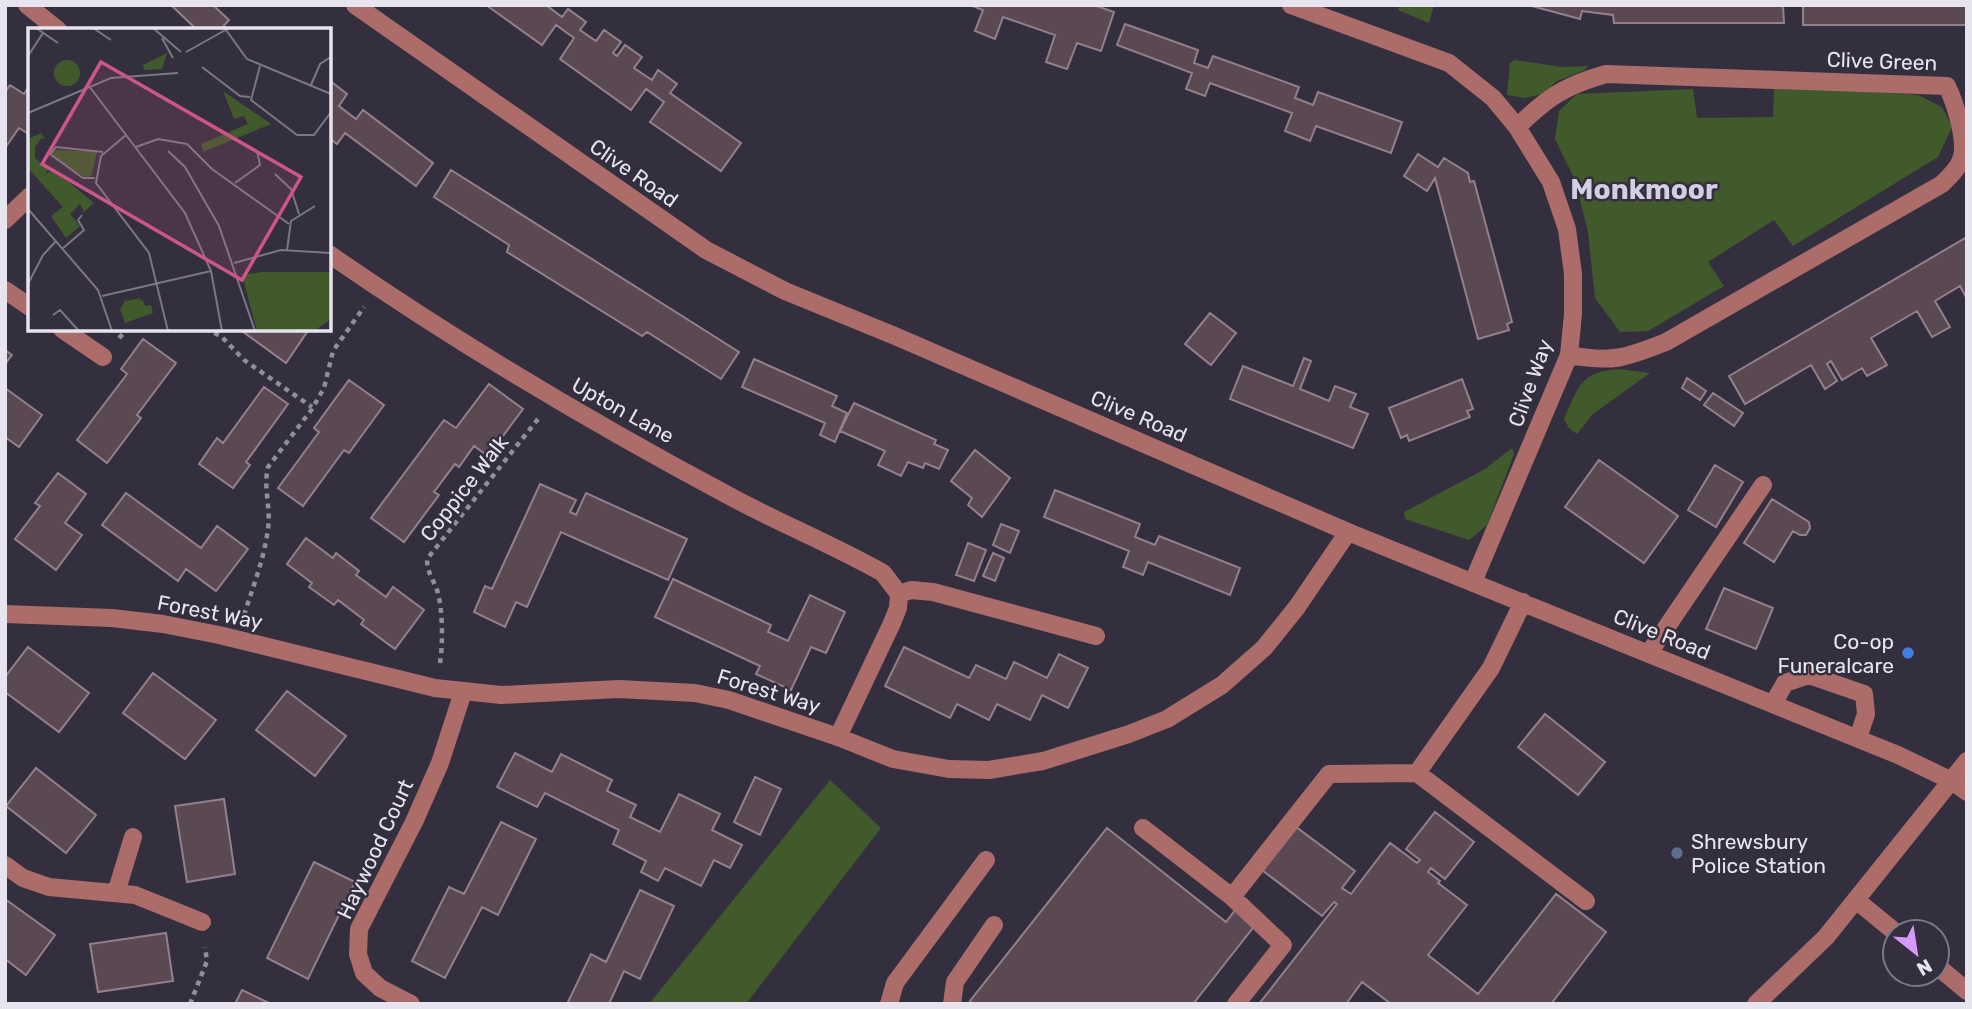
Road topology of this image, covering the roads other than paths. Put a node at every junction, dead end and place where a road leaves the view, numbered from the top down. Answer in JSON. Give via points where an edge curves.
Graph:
{"nodes":[{"id":1,"x":27,"y":5,"type":"edge"},
{"id":2,"x":355,"y":5,"type":"edge"},
{"id":3,"x":1291,"y":5,"type":"edge"},
{"id":4,"x":56,"y":28,"type":"edge"},
{"id":5,"x":1517,"y":127,"type":"junction"},
{"id":6,"x":28,"y":198,"type":"edge"},
{"id":7,"x":5,"y":220,"type":"edge"},
{"id":8,"x":331,"y":255,"type":"edge"},
{"id":9,"x":5,"y":290,"type":"edge"},
{"id":10,"x":28,"y":306,"type":"edge"},
{"id":11,"x":65,"y":331,"type":"edge"},
{"id":12,"x":1569,"y":355,"type":"junction"},
{"id":13,"x":103,"y":357,"type":"dead end"},
{"id":14,"x":1763,"y":485,"type":"dead end"},
{"id":15,"x":1348,"y":532,"type":"junction"},
{"id":16,"x":1474,"y":582,"type":"junction"},
{"id":17,"x":899,"y":594,"type":"junction"},
{"id":18,"x":1523,"y":602,"type":"junction"},
{"id":19,"x":5,"y":614,"type":"edge"},
{"id":20,"x":1096,"y":636,"type":"dead end"},
{"id":21,"x":1649,"y":653,"type":"junction"},
{"id":22,"x":463,"y":692,"type":"junction"},
{"id":23,"x":1773,"y":704,"type":"junction"},
{"id":24,"x":838,"y":737,"type":"junction"},
{"id":25,"x":1858,"y":738,"type":"junction"},
{"id":26,"x":1967,"y":761,"type":"edge"},
{"id":27,"x":1417,"y":773,"type":"junction"},
{"id":28,"x":1952,"y":781,"type":"junction"},
{"id":29,"x":1967,"y":792,"type":"edge"},
{"id":30,"x":1143,"y":828,"type":"dead end"},
{"id":31,"x":133,"y":837,"type":"dead end"},
{"id":32,"x":986,"y":860,"type":"dead end"},
{"id":33,"x":5,"y":865,"type":"edge"},
{"id":34,"x":116,"y":893,"type":"junction"},
{"id":35,"x":1232,"y":897,"type":"junction"},
{"id":36,"x":1856,"y":900,"type":"junction"},
{"id":37,"x":1586,"y":901,"type":"dead end"},
{"id":38,"x":1881,"y":921,"type":"edge"},
{"id":39,"x":202,"y":922,"type":"road end"},
{"id":40,"x":994,"y":925,"type":"dead end"},
{"id":41,"x":1951,"y":978,"type":"edge"},
{"id":42,"x":1967,"y":991,"type":"edge"},
{"id":43,"x":411,"y":1004,"type":"edge"},
{"id":44,"x":889,"y":1004,"type":"edge"},
{"id":45,"x":952,"y":1004,"type":"edge"},
{"id":46,"x":1236,"y":1004,"type":"edge"},
{"id":47,"x":1756,"y":1004,"type":"edge"}],
"edges":[{"from":1,"to":4,"type":"street"},
{"from":2,"to":15,"type":"street","name":"Clive Road","via":[[706,250],[785,291]]},
{"from":3,"to":5,"type":"street","name":"Clive Way","via":[[1449,63],[1493,98]]},
{"from":5,"to":12,"type":"street","name":"Clive Way","via":[[1551,182],[1567,229],[1573,274]]},
{"from":5,"to":12,"type":"street","name":"Clive Green","via":[[1547,98],[1576,82],[1606,74],[1947,86],[1956,106],[1963,152],[1960,163],[1942,184],[1666,342],[1629,356],[1599,360]]},
{"from":6,"to":7,"type":"street"},
{"from":8,"to":17,"type":"street","name":"Upton Lane","via":[[554,399],[737,500],[883,573]]},
{"from":9,"to":10,"type":"street"},
{"from":11,"to":13,"type":"street"},
{"from":12,"to":16,"type":"street","name":"Clive Way"},
{"from":14,"to":21,"type":"street"},
{"from":15,"to":16,"type":"street","name":"Clive Road"},
{"from":15,"to":24,"type":"street","name":"Forest Way","via":[[1264,648],[1222,685],[1167,719],[1043,761],[989,770],[949,769],[893,759]]},
{"from":16,"to":18,"type":"street","name":"Clive Road"},
{"from":17,"to":20,"type":"street","via":[[933,592]]},
{"from":17,"to":24,"type":"street","via":[[892,623]]},
{"from":18,"to":21,"type":"street","name":"Clive Road"},
{"from":18,"to":27,"type":"street","via":[[1491,668]]},
{"from":19,"to":22,"type":"street","name":"Forest Way","via":[[163,624]]},
{"from":21,"to":23,"type":"street","name":"Clive Road"},
{"from":22,"to":24,"type":"street","name":"Forest Way","via":[[501,695],[619,689],[695,693]]},
{"from":22,"to":43,"type":"street","name":"Haywood Court","via":[[435,775],[359,929],[363,973]]},
{"from":23,"to":25,"type":"street","name":"Clive Road"},
{"from":23,"to":25,"type":"street","via":[[1786,684],[1809,676],[1864,694],[1866,714]]},
{"from":25,"to":28,"type":"street","name":"Clive Road"},
{"from":26,"to":28,"type":"street"},
{"from":27,"to":35,"type":"street","via":[[1329,775]]},
{"from":27,"to":37,"type":"street"},
{"from":28,"to":29,"type":"street","name":"Clive Road"},
{"from":28,"to":36,"type":"street"},
{"from":30,"to":35,"type":"street"},
{"from":31,"to":34,"type":"street"},
{"from":32,"to":44,"type":"street","via":[[895,983]]},
{"from":33,"to":34,"type":"street","via":[[23,878],[49,887]]},
{"from":34,"to":39,"type":"street","via":[[153,901]]},
{"from":35,"to":46,"type":"street","via":[[1283,945]]},
{"from":36,"to":38,"type":"street"},
{"from":36,"to":47,"type":"street","via":[[1826,937]]},
{"from":40,"to":45,"type":"street","via":[[955,982]]},
{"from":41,"to":42,"type":"street"}]}
